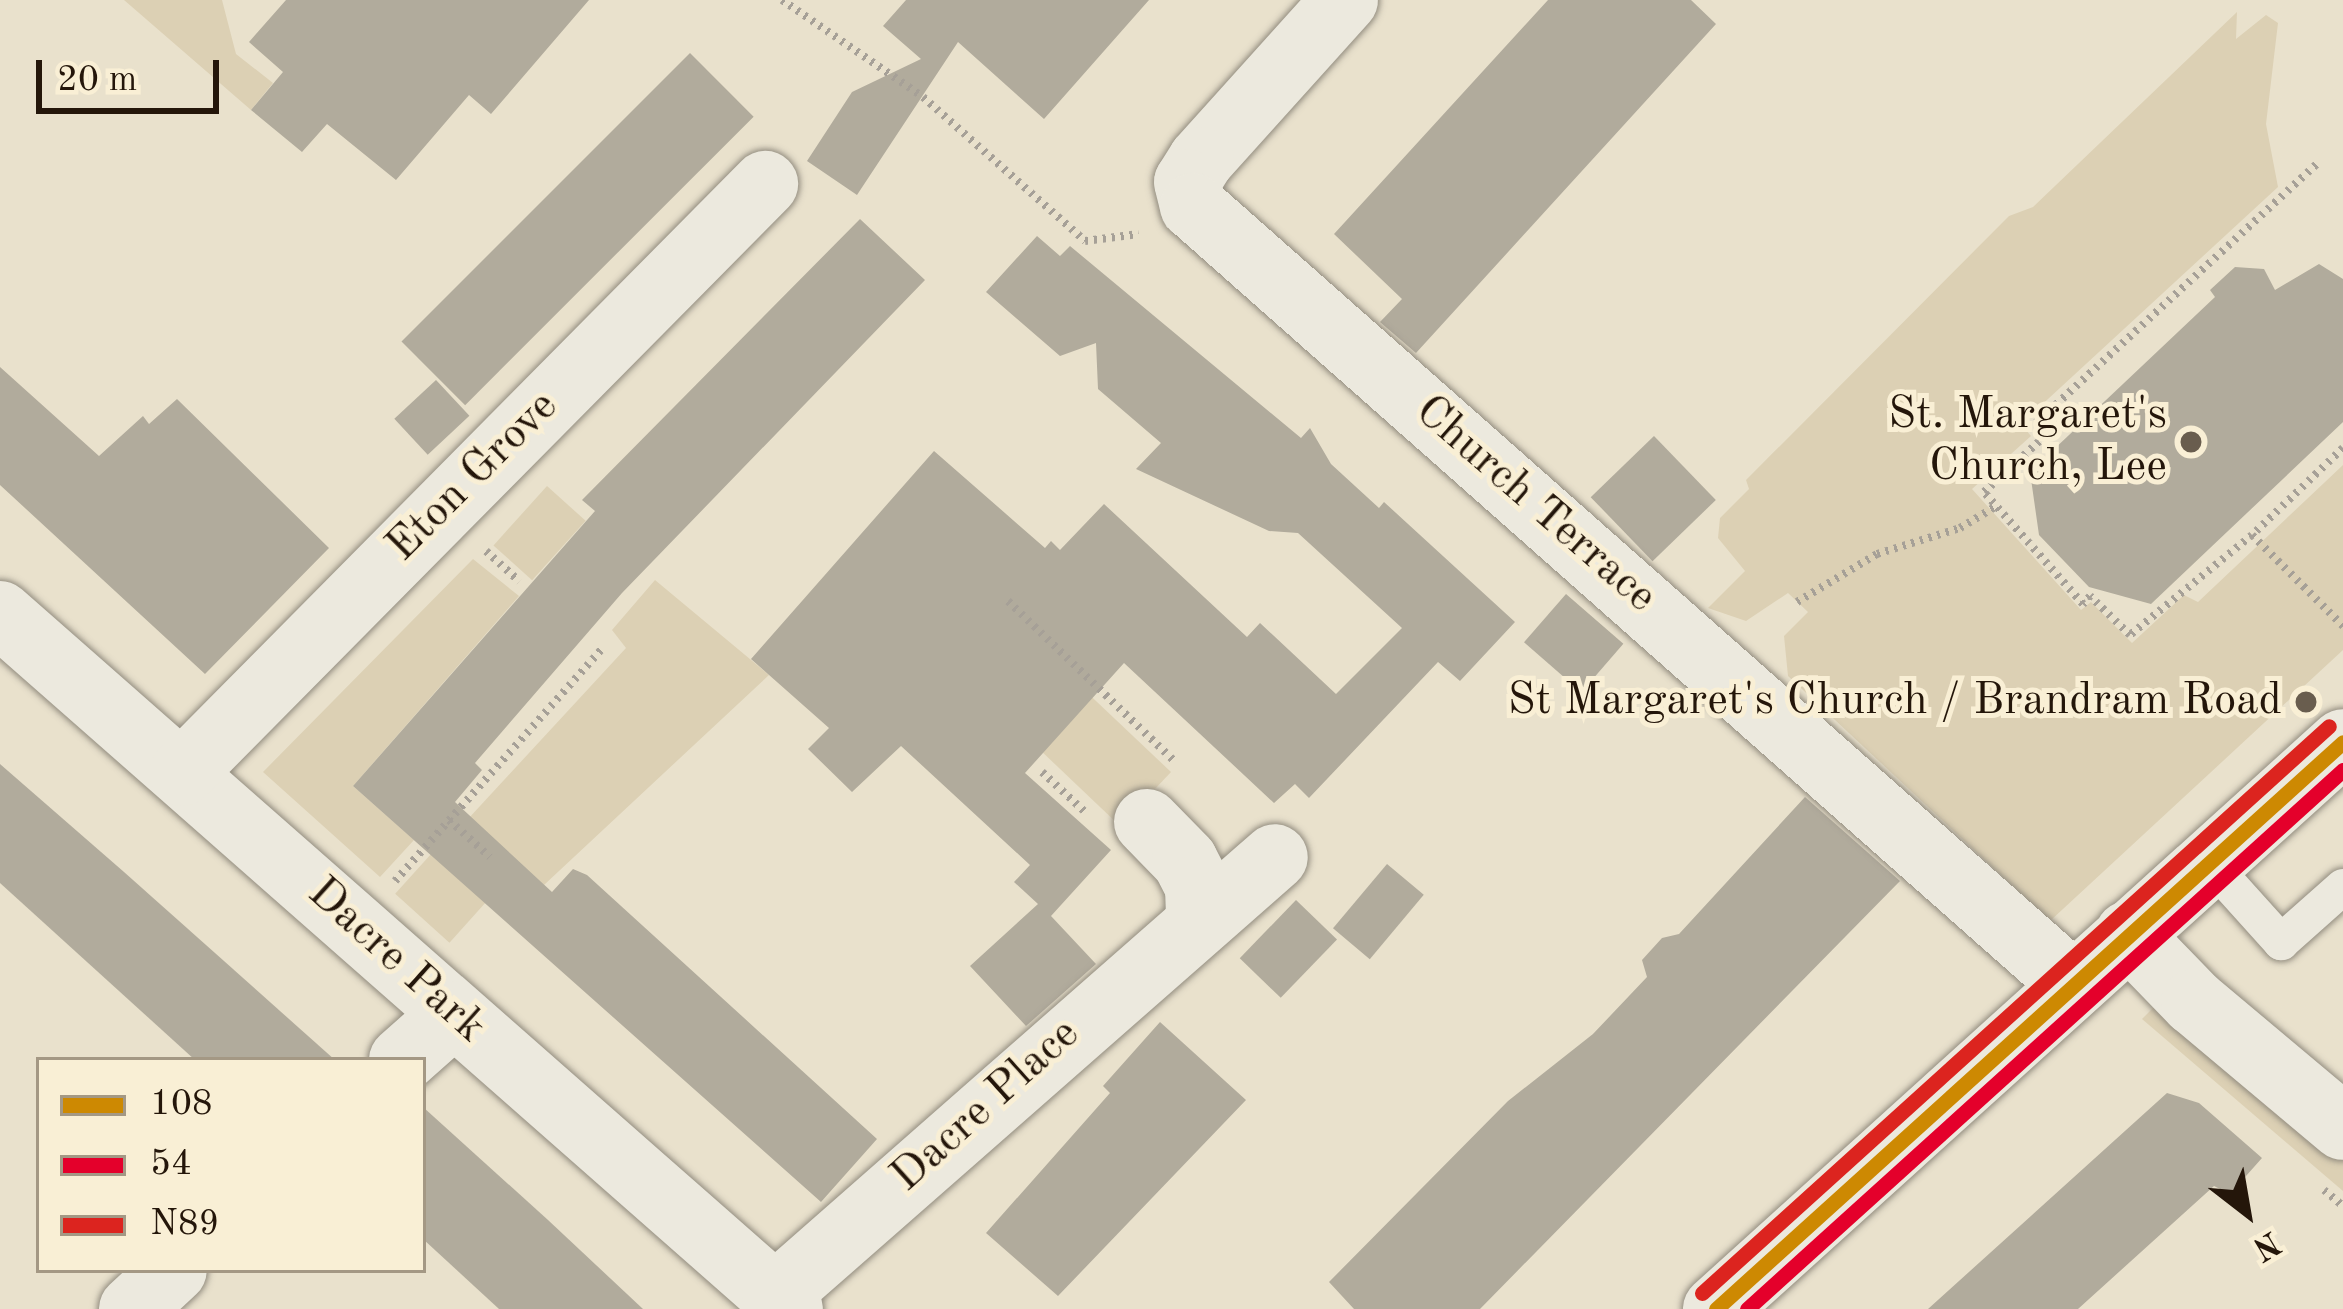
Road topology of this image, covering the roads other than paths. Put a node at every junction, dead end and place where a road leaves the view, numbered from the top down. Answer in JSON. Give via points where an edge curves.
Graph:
{"nodes":[{"id":1,"x":1345,"y":0,"type":"edge"},
{"id":2,"x":766,"y":184,"type":"dead end"},
{"id":3,"x":0,"y":614,"type":"edge"},
{"id":4,"x":2343,"y":742,"type":"edge"},
{"id":5,"x":182,"y":773,"type":"junction"},
{"id":6,"x":1169,"y":800,"type":"road end"},
{"id":7,"x":1275,"y":857,"type":"dead end"},
{"id":8,"x":2209,"y":862,"type":"junction"},
{"id":9,"x":2343,"y":887,"type":"edge"},
{"id":10,"x":1199,"y":919,"type":"junction"},
{"id":11,"x":2128,"y":934,"type":"junction"},
{"id":12,"x":2073,"y":984,"type":"junction"},
{"id":13,"x":454,"y":1013,"type":"junction"},
{"id":14,"x":405,"y":1057,"type":"edge"},
{"id":15,"x":2343,"y":1127,"type":"edge"},
{"id":16,"x":171,"y":1273,"type":"edge"},
{"id":17,"x":783,"y":1302,"type":"edge"},
{"id":18,"x":132,"y":1309,"type":"edge"},
{"id":19,"x":1716,"y":1309,"type":"edge"}],
"edges":[{"from":1,"to":12,"type":"street","name":"Church Terrace","via":[[1187,182],[1193,206]]},
{"from":2,"to":5,"type":"street","name":"Eton Grove"},
{"from":3,"to":5,"type":"street","name":"Dacre Park"},
{"from":4,"to":8,"type":"street"},
{"from":5,"to":13,"type":"street","name":"Dacre Park"},
{"from":6,"to":10,"type":"street","via":[[1198,886]]},
{"from":7,"to":10,"type":"street","name":"Dacre Place"},
{"from":8,"to":9,"type":"lane","via":[[2281,942]]},
{"from":8,"to":11,"type":"street"},
{"from":10,"to":17,"type":"street","name":"Dacre Place"},
{"from":11,"to":12,"type":"street"},
{"from":11,"to":15,"type":"street","via":[[2194,1002]]},
{"from":12,"to":19,"type":"street"},
{"from":13,"to":14,"type":"street"},
{"from":13,"to":17,"type":"street","name":"Dacre Park"},
{"from":16,"to":18,"type":"street"}]}
